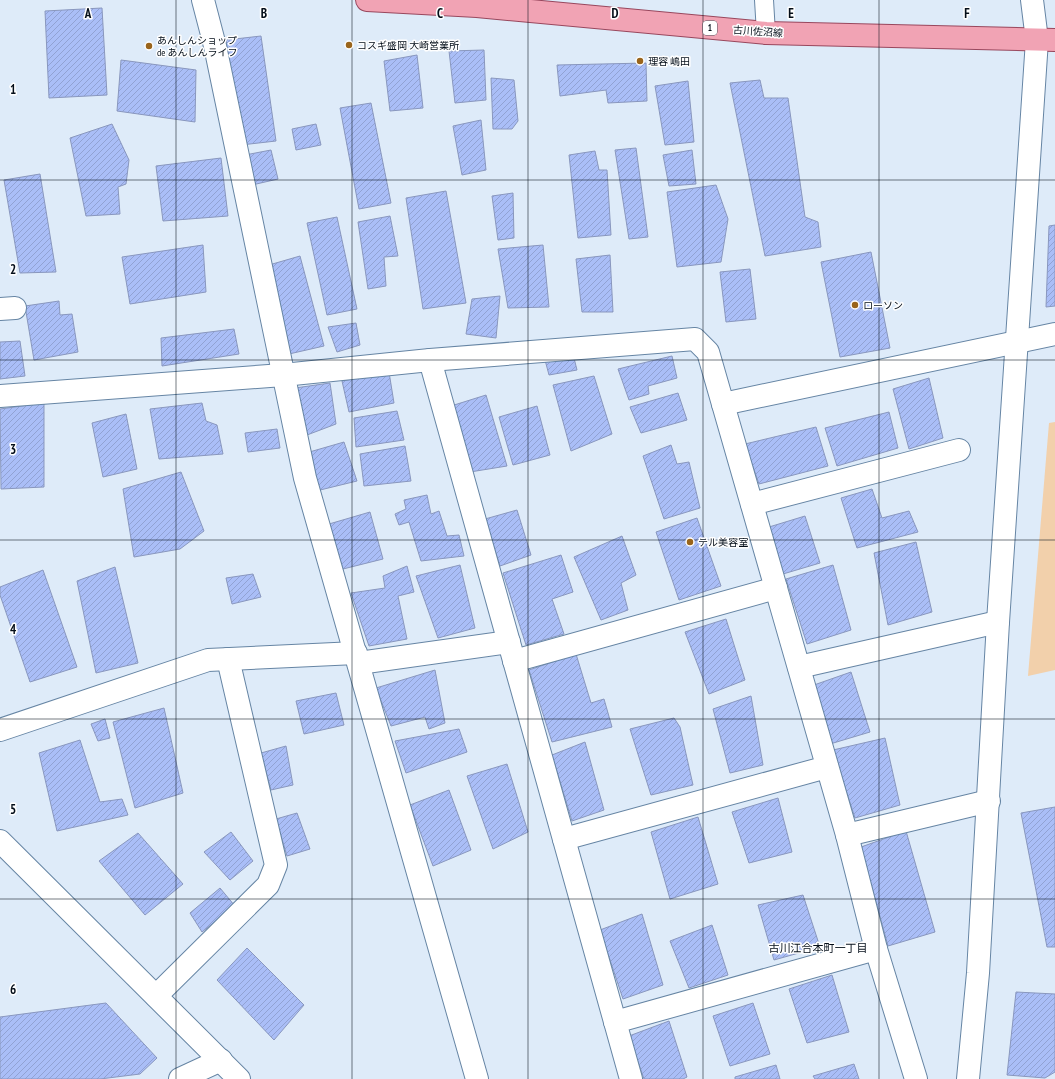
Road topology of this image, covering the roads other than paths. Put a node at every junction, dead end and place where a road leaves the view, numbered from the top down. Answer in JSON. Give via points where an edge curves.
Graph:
{"nodes":[{"id":1,"x":203,"y":0,"type":"edge"},
{"id":2,"x":367,"y":0,"type":"edge"},
{"id":3,"x":764,"y":0,"type":"edge"},
{"id":4,"x":1032,"y":0,"type":"edge"},
{"id":5,"x":476,"y":3,"type":"edge"},
{"id":6,"x":766,"y":32,"type":"junction"},
{"id":7,"x":1046,"y":40,"type":"edge"},
{"id":8,"x":1055,"y":334,"type":"edge"},
{"id":9,"x":1017,"y":342,"type":"junction"},
{"id":10,"x":430,"y":360,"type":"junction"},
{"id":11,"x":283,"y":374,"type":"junction"},
{"id":12,"x":0,"y":396,"type":"edge"},
{"id":13,"x":723,"y":404,"type":"junction"},
{"id":14,"x":959,"y":450,"type":"dead end"},
{"id":15,"x":752,"y":504,"type":"junction"},
{"id":16,"x":776,"y":588,"type":"junction"},
{"id":17,"x":998,"y":622,"type":"junction"},
{"id":18,"x":512,"y":651,"type":"junction"},
{"id":19,"x":357,"y":658,"type":"junction"},
{"id":20,"x":228,"y":659,"type":"junction"},
{"id":21,"x":799,"y":667,"type":"junction"},
{"id":22,"x":0,"y":730,"type":"edge"},
{"id":23,"x":827,"y":767,"type":"junction"},
{"id":24,"x":988,"y":801,"type":"junction"},
{"id":25,"x":847,"y":835,"type":"junction"},
{"id":26,"x":564,"y":839,"type":"junction"},
{"id":27,"x":0,"y":841,"type":"edge"},
{"id":28,"x":876,"y":949,"type":"junction"},
{"id":29,"x":156,"y":996,"type":"junction"},
{"id":30,"x":615,"y":1022,"type":"junction"},
{"id":31,"x":221,"y":1060,"type":"junction"},
{"id":32,"x":180,"y":1079,"type":"edge"},
{"id":33,"x":239,"y":1079,"type":"edge"},
{"id":34,"x":477,"y":1079,"type":"edge"},
{"id":35,"x":631,"y":1079,"type":"edge"},
{"id":36,"x":916,"y":1079,"type":"edge"},
{"id":37,"x":968,"y":1079,"type":"edge"}],
"edges":[{"from":1,"to":11,"type":"street","via":[[215,46]]},
{"from":2,"to":5,"type":"main road","name":"古川佐沼線","number":"1"},
{"from":3,"to":6,"type":"lane"},
{"from":4,"to":7,"type":"street"},
{"from":5,"to":6,"type":"main road","name":"古川佐沼線","number":"1"},
{"from":6,"to":7,"type":"main road","name":"古川佐沼線","number":"1"},
{"from":7,"to":9,"type":"street"},
{"from":8,"to":9,"type":"street"},
{"from":9,"to":13,"type":"street"},
{"from":9,"to":17,"type":"street"},
{"from":10,"to":11,"type":"street"},
{"from":10,"to":13,"type":"street","via":[[695,339],[708,352]]},
{"from":10,"to":18,"type":"street"},
{"from":11,"to":12,"type":"street"},
{"from":11,"to":19,"type":"street","via":[[305,478]]},
{"from":13,"to":15,"type":"street"},
{"from":14,"to":15,"type":"street"},
{"from":15,"to":16,"type":"street"},
{"from":16,"to":18,"type":"street"},
{"from":16,"to":21,"type":"street"},
{"from":17,"to":21,"type":"street"},
{"from":17,"to":24,"type":"street"},
{"from":18,"to":19,"type":"street"},
{"from":18,"to":26,"type":"street"},
{"from":19,"to":20,"type":"street"},
{"from":19,"to":34,"type":"street"},
{"from":20,"to":22,"type":"street","via":[[208,660]]},
{"from":20,"to":29,"type":"street","via":[[276,865],[268,885]]},
{"from":21,"to":23,"type":"street"},
{"from":23,"to":25,"type":"street"},
{"from":23,"to":26,"type":"street"},
{"from":24,"to":25,"type":"street"},
{"from":24,"to":37,"type":"street","via":[[978,973]]},
{"from":25,"to":28,"type":"street"},
{"from":26,"to":30,"type":"street"},
{"from":27,"to":29,"type":"street"},
{"from":28,"to":30,"type":"street"},
{"from":28,"to":36,"type":"street"},
{"from":29,"to":31,"type":"street"},
{"from":30,"to":35,"type":"street"},
{"from":31,"to":32,"type":"street"},
{"from":31,"to":33,"type":"street"}]}
